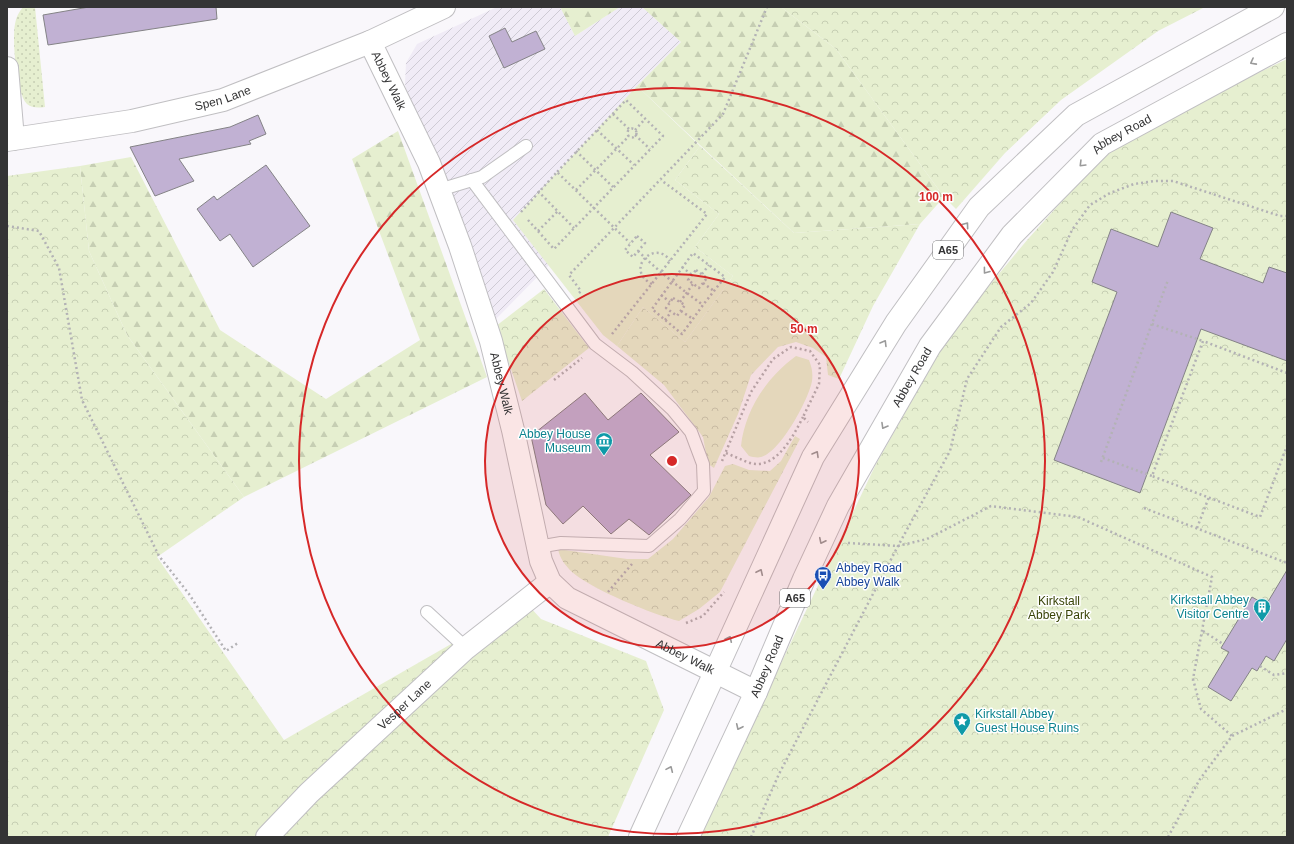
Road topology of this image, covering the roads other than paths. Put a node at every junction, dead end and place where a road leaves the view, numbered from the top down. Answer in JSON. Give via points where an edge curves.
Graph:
{"nodes":[{"id":1,"x":1273,"y":7,"type":"edge"},
{"id":2,"x":435,"y":11,"type":"edge"},
{"id":3,"x":370,"y":42,"type":"junction"},
{"id":4,"x":1287,"y":44,"type":"edge"},
{"id":5,"x":7,"y":68,"type":"edge"},
{"id":6,"x":10,"y":139,"type":"edge"},
{"id":7,"x":526,"y":146,"type":"dead end"},
{"id":8,"x":472,"y":180,"type":"junction"},
{"id":9,"x":439,"y":190,"type":"junction"},
{"id":10,"x":538,"y":547,"type":"junction"},
{"id":11,"x":550,"y":582,"type":"junction"},
{"id":12,"x":427,"y":612,"type":"dead end"},
{"id":13,"x":466,"y":648,"type":"junction"},
{"id":14,"x":714,"y":672,"type":"junction"},
{"id":15,"x":756,"y":692,"type":"junction"},
{"id":16,"x":267,"y":837,"type":"edge"},
{"id":17,"x":640,"y":837,"type":"edge"},
{"id":18,"x":688,"y":837,"type":"edge"}],
"edges":[{"from":14,"to":1,"type":"main road","number":"A65","one_way":true,"via":[[813,457],[896,323],[979,208],[1076,116]]},
{"from":2,"to":3,"type":"main road","name":"Spen Lane"},
{"from":3,"to":6,"type":"main road","name":"Spen Lane","via":[[223,100],[132,121]]},
{"from":3,"to":9,"type":"main road","name":"Abbey Walk","via":[[429,163]]},
{"from":4,"to":15,"type":"main road","name":"Abbey Road","number":"A65","one_way":true,"via":[[1102,144],[1012,235],[930,346],[838,506]]},
{"from":5,"to":6,"type":"main road"},
{"from":7,"to":8,"type":"lane","via":[[482,177]]},
{"from":8,"to":9,"type":"lane"},
{"from":8,"to":10,"type":"lane","via":[[599,347],[632,372],[672,409],[691,432],[703,464],[704,491],[680,519],[649,546],[561,543]]},
{"from":9,"to":10,"type":"main road","name":"Abbey Walk","via":[[491,341]]},
{"from":10,"to":11,"type":"main road","name":"Abbey Walk"},
{"from":11,"to":13,"type":"main road","name":"Vesper Lane"},
{"from":11,"to":14,"type":"main road","name":"Abbey Walk","via":[[567,598]]},
{"from":12,"to":13,"type":"lane"},
{"from":13,"to":16,"type":"main road","name":"Vesper Lane","via":[[309,793]]},
{"from":14,"to":15,"type":"main road","name":"Abbey Walk"},
{"from":17,"to":14,"type":"main road","number":"A65","one_way":true},
{"from":15,"to":18,"type":"main road","name":"Abbey Road","number":"A65","one_way":true}]}
